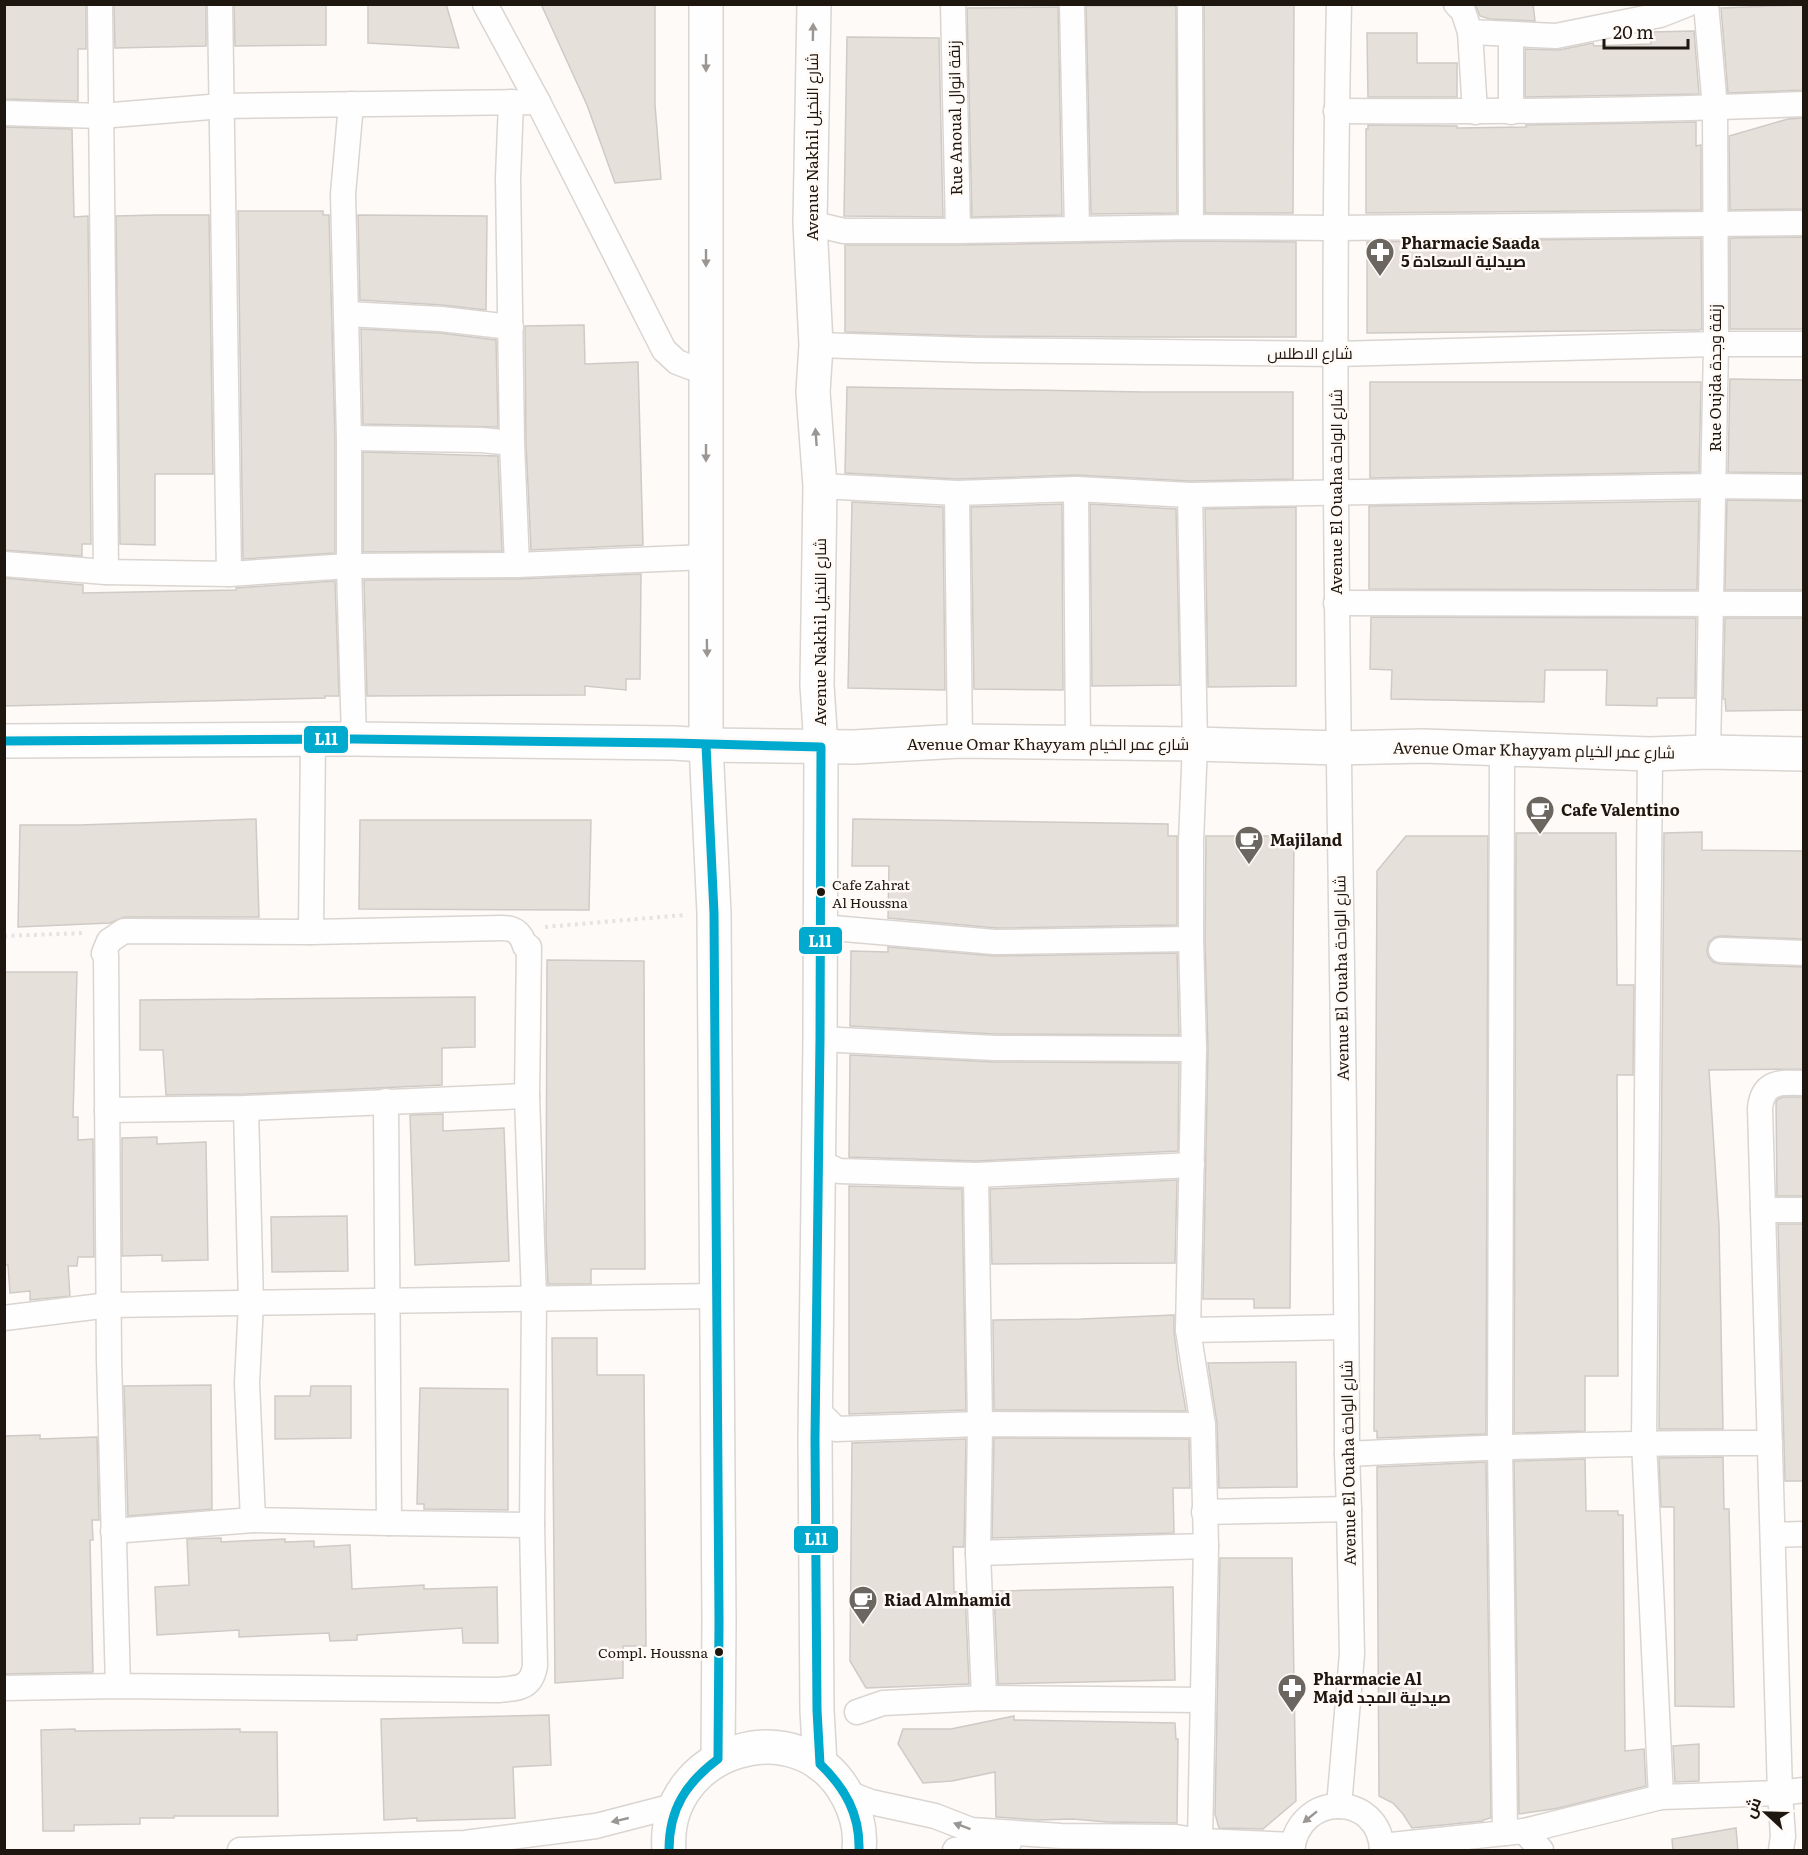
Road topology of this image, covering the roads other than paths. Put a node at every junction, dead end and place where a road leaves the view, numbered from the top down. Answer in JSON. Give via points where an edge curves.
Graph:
{"nodes":[{"id":1,"x":100,"y":4,"type":"edge"},
{"id":2,"x":220,"y":4,"type":"edge"},
{"id":3,"x":484,"y":4,"type":"edge"},
{"id":4,"x":706,"y":4,"type":"edge"},
{"id":5,"x":814,"y":4,"type":"edge"},
{"id":6,"x":953,"y":4,"type":"edge"},
{"id":7,"x":1072,"y":4,"type":"edge"},
{"id":8,"x":1190,"y":4,"type":"edge"},
{"id":9,"x":1339,"y":4,"type":"edge"},
{"id":10,"x":1456,"y":4,"type":"edge"},
{"id":11,"x":1688,"y":4,"type":"edge"},
{"id":12,"x":1706,"y":4,"type":"edge"},
{"id":13,"x":1470,"y":32,"type":"junction"},
{"id":14,"x":1511,"y":34,"type":"junction"},
{"id":15,"x":511,"y":102,"type":"junction"},
{"id":16,"x":538,"y":102,"type":"junction"},
{"id":17,"x":351,"y":104,"type":"junction"},
{"id":18,"x":1803,"y":104,"type":"edge"},
{"id":19,"x":222,"y":106,"type":"junction"},
{"id":20,"x":1715,"y":108,"type":"junction"},
{"id":21,"x":1336,"y":111,"type":"junction"},
{"id":22,"x":1475,"y":112,"type":"junction"},
{"id":23,"x":1511,"y":112,"type":"junction"},
{"id":24,"x":4,"y":113,"type":"edge"},
{"id":25,"x":101,"y":116,"type":"junction"},
{"id":26,"x":810,"y":223,"type":"junction"},
{"id":27,"x":1803,"y":223,"type":"edge"},
{"id":28,"x":1715,"y":224,"type":"junction"},
{"id":29,"x":1191,"y":227,"type":"junction"},
{"id":30,"x":1335,"y":228,"type":"junction"},
{"id":31,"x":1077,"y":229,"type":"junction"},
{"id":32,"x":958,"y":231,"type":"junction"},
{"id":33,"x":347,"y":314,"type":"junction"},
{"id":34,"x":511,"y":327,"type":"junction"},
{"id":35,"x":1716,"y":344,"type":"junction"},
{"id":36,"x":1803,"y":344,"type":"edge"},
{"id":37,"x":816,"y":345,"type":"junction"},
{"id":38,"x":1336,"y":354,"type":"junction"},
{"id":39,"x":705,"y":360,"type":"junction"},
{"id":40,"x":350,"y":438,"type":"junction"},
{"id":41,"x":513,"y":443,"type":"junction"},
{"id":42,"x":820,"y":486,"type":"junction"},
{"id":43,"x":1714,"y":486,"type":"junction"},
{"id":44,"x":1803,"y":487,"type":"edge"},
{"id":45,"x":1076,"y":489,"type":"junction"},
{"id":46,"x":1336,"y":491,"type":"junction"},
{"id":47,"x":957,"y":493,"type":"junction"},
{"id":48,"x":1190,"y":495,"type":"junction"},
{"id":49,"x":706,"y":557,"type":"junction"},
{"id":50,"x":4,"y":564,"type":"edge"},
{"id":51,"x":517,"y":565,"type":"junction"},
{"id":52,"x":349,"y":566,"type":"junction"},
{"id":53,"x":106,"y":572,"type":"junction"},
{"id":54,"x":229,"y":574,"type":"junction"},
{"id":55,"x":1336,"y":603,"type":"junction"},
{"id":56,"x":1712,"y":603,"type":"junction"},
{"id":57,"x":1803,"y":604,"type":"edge"},
{"id":58,"x":313,"y":739,"type":"junction"},
{"id":59,"x":354,"y":739,"type":"junction"},
{"id":60,"x":4,"y":741,"type":"edge"},
{"id":61,"x":960,"y":741,"type":"junction"},
{"id":62,"x":1078,"y":743,"type":"junction"},
{"id":63,"x":1195,"y":744,"type":"junction"},
{"id":64,"x":706,"y":745,"type":"junction"},
{"id":65,"x":821,"y":747,"type":"junction"},
{"id":66,"x":1338,"y":748,"type":"junction"},
{"id":67,"x":1502,"y":750,"type":"junction"},
{"id":68,"x":1708,"y":752,"type":"junction"},
{"id":69,"x":1650,"y":754,"type":"junction"},
{"id":70,"x":1803,"y":754,"type":"edge"},
{"id":71,"x":820,"y":927,"type":"junction"},
{"id":72,"x":311,"y":932,"type":"junction"},
{"id":73,"x":1191,"y":939,"type":"junction"},
{"id":74,"x":1721,"y":950,"type":"dead end"},
{"id":75,"x":1803,"y":953,"type":"edge"},
{"id":76,"x":820,"y":1039,"type":"junction"},
{"id":77,"x":1194,"y":1049,"type":"junction"},
{"id":78,"x":1803,"y":1083,"type":"edge"},
{"id":79,"x":527,"y":1096,"type":"junction"},
{"id":80,"x":386,"y":1101,"type":"junction"},
{"id":81,"x":246,"y":1108,"type":"junction"},
{"id":82,"x":107,"y":1110,"type":"junction"},
{"id":83,"x":819,"y":1162,"type":"junction"},
{"id":84,"x":1192,"y":1165,"type":"junction"},
{"id":85,"x":976,"y":1175,"type":"junction"},
{"id":86,"x":1763,"y":1210,"type":"junction"},
{"id":87,"x":1803,"y":1210,"type":"edge"},
{"id":88,"x":716,"y":1296,"type":"junction"},
{"id":89,"x":534,"y":1299,"type":"junction"},
{"id":90,"x":387,"y":1301,"type":"junction"},
{"id":91,"x":251,"y":1303,"type":"junction"},
{"id":92,"x":109,"y":1305,"type":"junction"},
{"id":93,"x":4,"y":1318,"type":"edge"},
{"id":94,"x":1346,"y":1327,"type":"junction"},
{"id":95,"x":1188,"y":1330,"type":"junction"},
{"id":96,"x":816,"y":1409,"type":"junction"},
{"id":97,"x":980,"y":1424,"type":"junction"},
{"id":98,"x":1203,"y":1425,"type":"junction"},
{"id":99,"x":1644,"y":1442,"type":"junction"},
{"id":100,"x":1770,"y":1443,"type":"junction"},
{"id":101,"x":1500,"y":1446,"type":"junction"},
{"id":102,"x":1347,"y":1454,"type":"junction"},
{"id":103,"x":1349,"y":1509,"type":"junction"},
{"id":104,"x":1204,"y":1512,"type":"junction"},
{"id":105,"x":253,"y":1520,"type":"junction"},
{"id":106,"x":389,"y":1523,"type":"junction"},
{"id":107,"x":532,"y":1525,"type":"junction"},
{"id":108,"x":113,"y":1531,"type":"junction"},
{"id":109,"x":1803,"y":1534,"type":"edge"},
{"id":110,"x":1773,"y":1535,"type":"junction"},
{"id":111,"x":1206,"y":1546,"type":"junction"},
{"id":112,"x":978,"y":1553,"type":"junction"},
{"id":113,"x":118,"y":1686,"type":"junction"},
{"id":114,"x":4,"y":1688,"type":"edge"},
{"id":115,"x":984,"y":1698,"type":"junction"},
{"id":116,"x":1202,"y":1700,"type":"junction"},
{"id":117,"x":857,"y":1712,"type":"dead end"},
{"id":118,"x":718,"y":1759,"type":"junction"},
{"id":119,"x":820,"y":1764,"type":"junction"},
{"id":120,"x":845,"y":1792,"type":"junction"},
{"id":121,"x":1792,"y":1792,"type":"edge"},
{"id":122,"x":1661,"y":1797,"type":"junction"},
{"id":123,"x":677,"y":1805,"type":"junction"},
{"id":124,"x":1339,"y":1806,"type":"junction"},
{"id":125,"x":1514,"y":1832,"type":"junction"},
{"id":126,"x":1061,"y":1836,"type":"junction"},
{"id":127,"x":1200,"y":1841,"type":"junction"},
{"id":128,"x":465,"y":1843,"type":"junction"},
{"id":129,"x":1175,"y":1844,"type":"edge"},
{"id":130,"x":1292,"y":1848,"type":"edge"},
{"id":131,"x":1382,"y":1848,"type":"edge"},
{"id":132,"x":323,"y":1849,"type":"edge"},
{"id":133,"x":240,"y":1851,"type":"edge"},
{"id":134,"x":525,"y":1851,"type":"edge"},
{"id":135,"x":669,"y":1851,"type":"edge"},
{"id":136,"x":859,"y":1851,"type":"edge"},
{"id":137,"x":955,"y":1851,"type":"edge"},
{"id":138,"x":1541,"y":1851,"type":"edge"},
{"id":139,"x":1781,"y":1851,"type":"edge"}],
"edges":[{"from":1,"to":25,"type":"street"},
{"from":2,"to":19,"type":"street"},
{"from":3,"to":16,"type":"street"},
{"from":4,"to":39,"type":"street","one_way":true},
{"from":26,"to":5,"type":"street","name":"Avenue Nakhil شارع النخيل","one_way":true},
{"from":6,"to":32,"type":"street","name":"Rue Anoual زنقة انوال"},
{"from":7,"to":31,"type":"street"},
{"from":8,"to":29,"type":"street"},
{"from":9,"to":21,"type":"street","name":"Avenue El Ouaha شارع الواحة"},
{"from":10,"to":13,"type":"street","via":[[1463,11]]},
{"from":11,"to":14,"type":"street","via":[[1660,15],[1556,36]]},
{"from":12,"to":20,"type":"street","name":"Rue Oujda زنقة وجدة"},
{"from":13,"to":14,"type":"street"},
{"from":13,"to":22,"type":"street"},
{"from":14,"to":23,"type":"street"},
{"from":15,"to":16,"type":"street"},
{"from":15,"to":17,"type":"street"},
{"from":15,"to":34,"type":"street"},
{"from":16,"to":39,"type":"street","via":[[664,350],[676,362],[690,367]]},
{"from":17,"to":19,"type":"street"},
{"from":17,"to":33,"type":"street","via":[[343,194]]},
{"from":18,"to":20,"type":"street"},
{"from":19,"to":25,"type":"street"},
{"from":19,"to":54,"type":"street"},
{"from":20,"to":23,"type":"street"},
{"from":20,"to":28,"type":"street","name":"Rue Oujda زنقة وجدة"},
{"from":21,"to":22,"type":"street"},
{"from":21,"to":30,"type":"street","name":"Avenue El Ouaha شارع الواحة"},
{"from":22,"to":23,"type":"street"},
{"from":24,"to":25,"type":"street"},
{"from":25,"to":53,"type":"street"},
{"from":26,"to":32,"type":"street","via":[[844,231]]},
{"from":26,"to":37,"type":"street","name":"Avenue Nakhil شارع النخيل"},
{"from":27,"to":28,"type":"street"},
{"from":28,"to":30,"type":"street"},
{"from":28,"to":35,"type":"street","name":"Rue Oujda زنقة وجدة"},
{"from":29,"to":30,"type":"street"},
{"from":29,"to":31,"type":"street"},
{"from":30,"to":38,"type":"street","name":"Avenue El Ouaha شارع الواحة"},
{"from":31,"to":32,"type":"street"},
{"from":33,"to":34,"type":"street"},
{"from":33,"to":40,"type":"street"},
{"from":34,"to":41,"type":"street"},
{"from":35,"to":36,"type":"street","name":"شارع الاطلس"},
{"from":35,"to":38,"type":"street","name":"شارع الاطلس"},
{"from":35,"to":43,"type":"street","name":"Rue Oujda زنقة وجدة"},
{"from":37,"to":38,"type":"street","name":"شارع الاطلس"},
{"from":42,"to":37,"type":"street","name":"Avenue Nakhil شارع النخيل","one_way":true,"via":[[813,392]]},
{"from":38,"to":46,"type":"street","name":"Avenue El Ouaha شارع الواحة"},
{"from":39,"to":49,"type":"street","one_way":true},
{"from":40,"to":41,"type":"street"},
{"from":40,"to":52,"type":"street"},
{"from":41,"to":51,"type":"street"},
{"from":42,"to":47,"type":"street"},
{"from":42,"to":65,"type":"street","name":"Avenue Nakhil شارع النخيل","via":[[817,685]]},
{"from":43,"to":44,"type":"street"},
{"from":43,"to":46,"type":"street"},
{"from":43,"to":56,"type":"street","name":"Rue Oujda زنقة وجدة"},
{"from":45,"to":47,"type":"street"},
{"from":45,"to":48,"type":"street"},
{"from":45,"to":62,"type":"street"},
{"from":46,"to":48,"type":"street"},
{"from":46,"to":55,"type":"street","name":"Avenue El Ouaha شارع الواحة"},
{"from":47,"to":61,"type":"street"},
{"from":48,"to":63,"type":"street"},
{"from":49,"to":51,"type":"street"},
{"from":49,"to":64,"type":"street","one_way":true},
{"from":50,"to":53,"type":"street"},
{"from":51,"to":52,"type":"street"},
{"from":52,"to":54,"type":"street"},
{"from":52,"to":59,"type":"street"},
{"from":53,"to":54,"type":"street"},
{"from":55,"to":56,"type":"street"},
{"from":55,"to":66,"type":"street","name":"Avenue El Ouaha شارع الواحة"},
{"from":56,"to":57,"type":"street"},
{"from":56,"to":68,"type":"street","name":"Rue Oujda زنقة وجدة"},
{"from":58,"to":59,"type":"street","name":"Avenue Omar Khayyam شارع عمر الخيام"},
{"from":58,"to":60,"type":"street","name":"Avenue Omar Khayyam شارع عمر الخيام"},
{"from":58,"to":72,"type":"street"},
{"from":59,"to":64,"type":"street","name":"Avenue Omar Khayyam شارع عمر الخيام"},
{"from":61,"to":62,"type":"street","name":"Avenue Omar Khayyam شارع عمر الخيام"},
{"from":61,"to":65,"type":"street","name":"Avenue Omar Khayyam شارع عمر الخيام"},
{"from":62,"to":63,"type":"street","name":"Avenue Omar Khayyam شارع عمر الخيام"},
{"from":63,"to":66,"type":"street","name":"Avenue Omar Khayyam شارع عمر الخيام"},
{"from":63,"to":73,"type":"street"},
{"from":64,"to":65,"type":"street","name":"Avenue Omar Khayyam شارع عمر الخيام"},
{"from":64,"to":88,"type":"street","via":[[714,913]]},
{"from":65,"to":71,"type":"street","name":"Avenue Nakhil شارع النخيل"},
{"from":66,"to":67,"type":"street","name":"Avenue Omar Khayyam شارع عمر الخيام","via":[[1423,746]]},
{"from":66,"to":94,"type":"street","name":"Avenue El Ouaha شارع الواحة"},
{"from":67,"to":69,"type":"street","name":"Avenue Omar Khayyam شارع عمر الخيام"},
{"from":67,"to":101,"type":"street"},
{"from":68,"to":69,"type":"street","name":"Avenue Omar Khayyam شارع عمر الخيام"},
{"from":68,"to":70,"type":"street","name":"Avenue Omar Khayyam شارع عمر الخيام"},
{"from":69,"to":99,"type":"street"},
{"from":71,"to":73,"type":"street","via":[[995,942]]},
{"from":71,"to":76,"type":"street","name":"Avenue Nakhil شارع النخيل"},
{"from":72,"to":79,"type":"street","via":[[515,930],[529,948]]},
{"from":72,"to":82,"type":"street","via":[[124,931],[109,941],[104,953]]},
{"from":73,"to":77,"type":"street"},
{"from":74,"to":75,"type":"street"},
{"from":76,"to":77,"type":"street","via":[[995,1048]]},
{"from":76,"to":83,"type":"street","name":"Avenue Nakhil شارع النخيل"},
{"from":77,"to":84,"type":"street"},
{"from":78,"to":86,"type":"street","via":[[1774,1085],[1763,1093]]},
{"from":79,"to":80,"type":"street"},
{"from":79,"to":89,"type":"street"},
{"from":80,"to":81,"type":"street"},
{"from":80,"to":90,"type":"street"},
{"from":81,"to":82,"type":"street"},
{"from":81,"to":91,"type":"street"},
{"from":82,"to":92,"type":"street"},
{"from":83,"to":85,"type":"street","via":[[839,1171]]},
{"from":83,"to":96,"type":"street","name":"Avenue Nakhil شارع النخيل"},
{"from":84,"to":85,"type":"street"},
{"from":84,"to":95,"type":"street"},
{"from":85,"to":97,"type":"street"},
{"from":86,"to":87,"type":"street"},
{"from":86,"to":100,"type":"street"},
{"from":88,"to":89,"type":"street"},
{"from":88,"to":118,"type":"street"},
{"from":89,"to":90,"type":"street"},
{"from":89,"to":107,"type":"street"},
{"from":90,"to":91,"type":"street"},
{"from":90,"to":106,"type":"street"},
{"from":91,"to":92,"type":"street"},
{"from":91,"to":105,"type":"street","via":[[247,1383]]},
{"from":92,"to":93,"type":"street"},
{"from":92,"to":108,"type":"street"},
{"from":94,"to":95,"type":"street"},
{"from":94,"to":102,"type":"street","name":"Avenue El Ouaha شارع الواحة"},
{"from":95,"to":98,"type":"street"},
{"from":96,"to":97,"type":"street","via":[[836,1430]]},
{"from":96,"to":119,"type":"street","name":"Avenue Nakhil شارع النخيل"},
{"from":97,"to":98,"type":"street"},
{"from":97,"to":112,"type":"street"},
{"from":98,"to":104,"type":"street"},
{"from":99,"to":100,"type":"street"},
{"from":99,"to":101,"type":"street"},
{"from":99,"to":122,"type":"street"},
{"from":100,"to":110,"type":"street"},
{"from":101,"to":102,"type":"street"},
{"from":101,"to":125,"type":"street"},
{"from":102,"to":103,"type":"street","name":"Avenue El Ouaha شارع الواحة"},
{"from":103,"to":104,"type":"street"},
{"from":103,"to":124,"type":"street","name":"Avenue El Ouaha شارع الواحة","via":[[1352,1654]]},
{"from":104,"to":111,"type":"street"},
{"from":105,"to":106,"type":"street"},
{"from":105,"to":108,"type":"street"},
{"from":106,"to":107,"type":"street"},
{"from":107,"to":113,"type":"street","via":[[535,1666],[529,1682],[522,1687],[498,1690]]},
{"from":108,"to":113,"type":"street"},
{"from":109,"to":110,"type":"street"},
{"from":110,"to":121,"type":"street"},
{"from":111,"to":112,"type":"street"},
{"from":111,"to":116,"type":"street"},
{"from":112,"to":115,"type":"street"},
{"from":113,"to":114,"type":"street"},
{"from":115,"to":116,"type":"street"},
{"from":115,"to":117,"type":"street","via":[[883,1703]]},
{"from":116,"to":127,"type":"street"},
{"from":118,"to":119,"type":"street","via":[[752,1747],[776,1747]]},
{"from":118,"to":123,"type":"street","via":[[694,1778]]},
{"from":119,"to":120,"type":"street"},
{"from":126,"to":120,"type":"street","one_way":true,"via":[[971,1830],[935,1816]]},
{"from":120,"to":136,"type":"street","via":[[856,1817]]},
{"from":121,"to":122,"type":"street"},
{"from":121,"to":139,"type":"street"},
{"from":122,"to":125,"type":"street"},
{"from":123,"to":128,"type":"street","one_way":true,"via":[[596,1826]]},
{"from":123,"to":135,"type":"street"},
{"from":124,"to":130,"type":"street","one_way":true,"via":[[1319,1810],[1306,1819]]},
{"from":124,"to":131,"type":"street","via":[[1368,1818],[1380,1835]]},
{"from":125,"to":131,"type":"street"},
{"from":125,"to":138,"type":"street"},
{"from":126,"to":129,"type":"street"},
{"from":126,"to":137,"type":"street"},
{"from":127,"to":129,"type":"street"},
{"from":127,"to":130,"type":"street"},
{"from":128,"to":132,"type":"street"},
{"from":128,"to":134,"type":"street"},
{"from":132,"to":133,"type":"street"}]}
